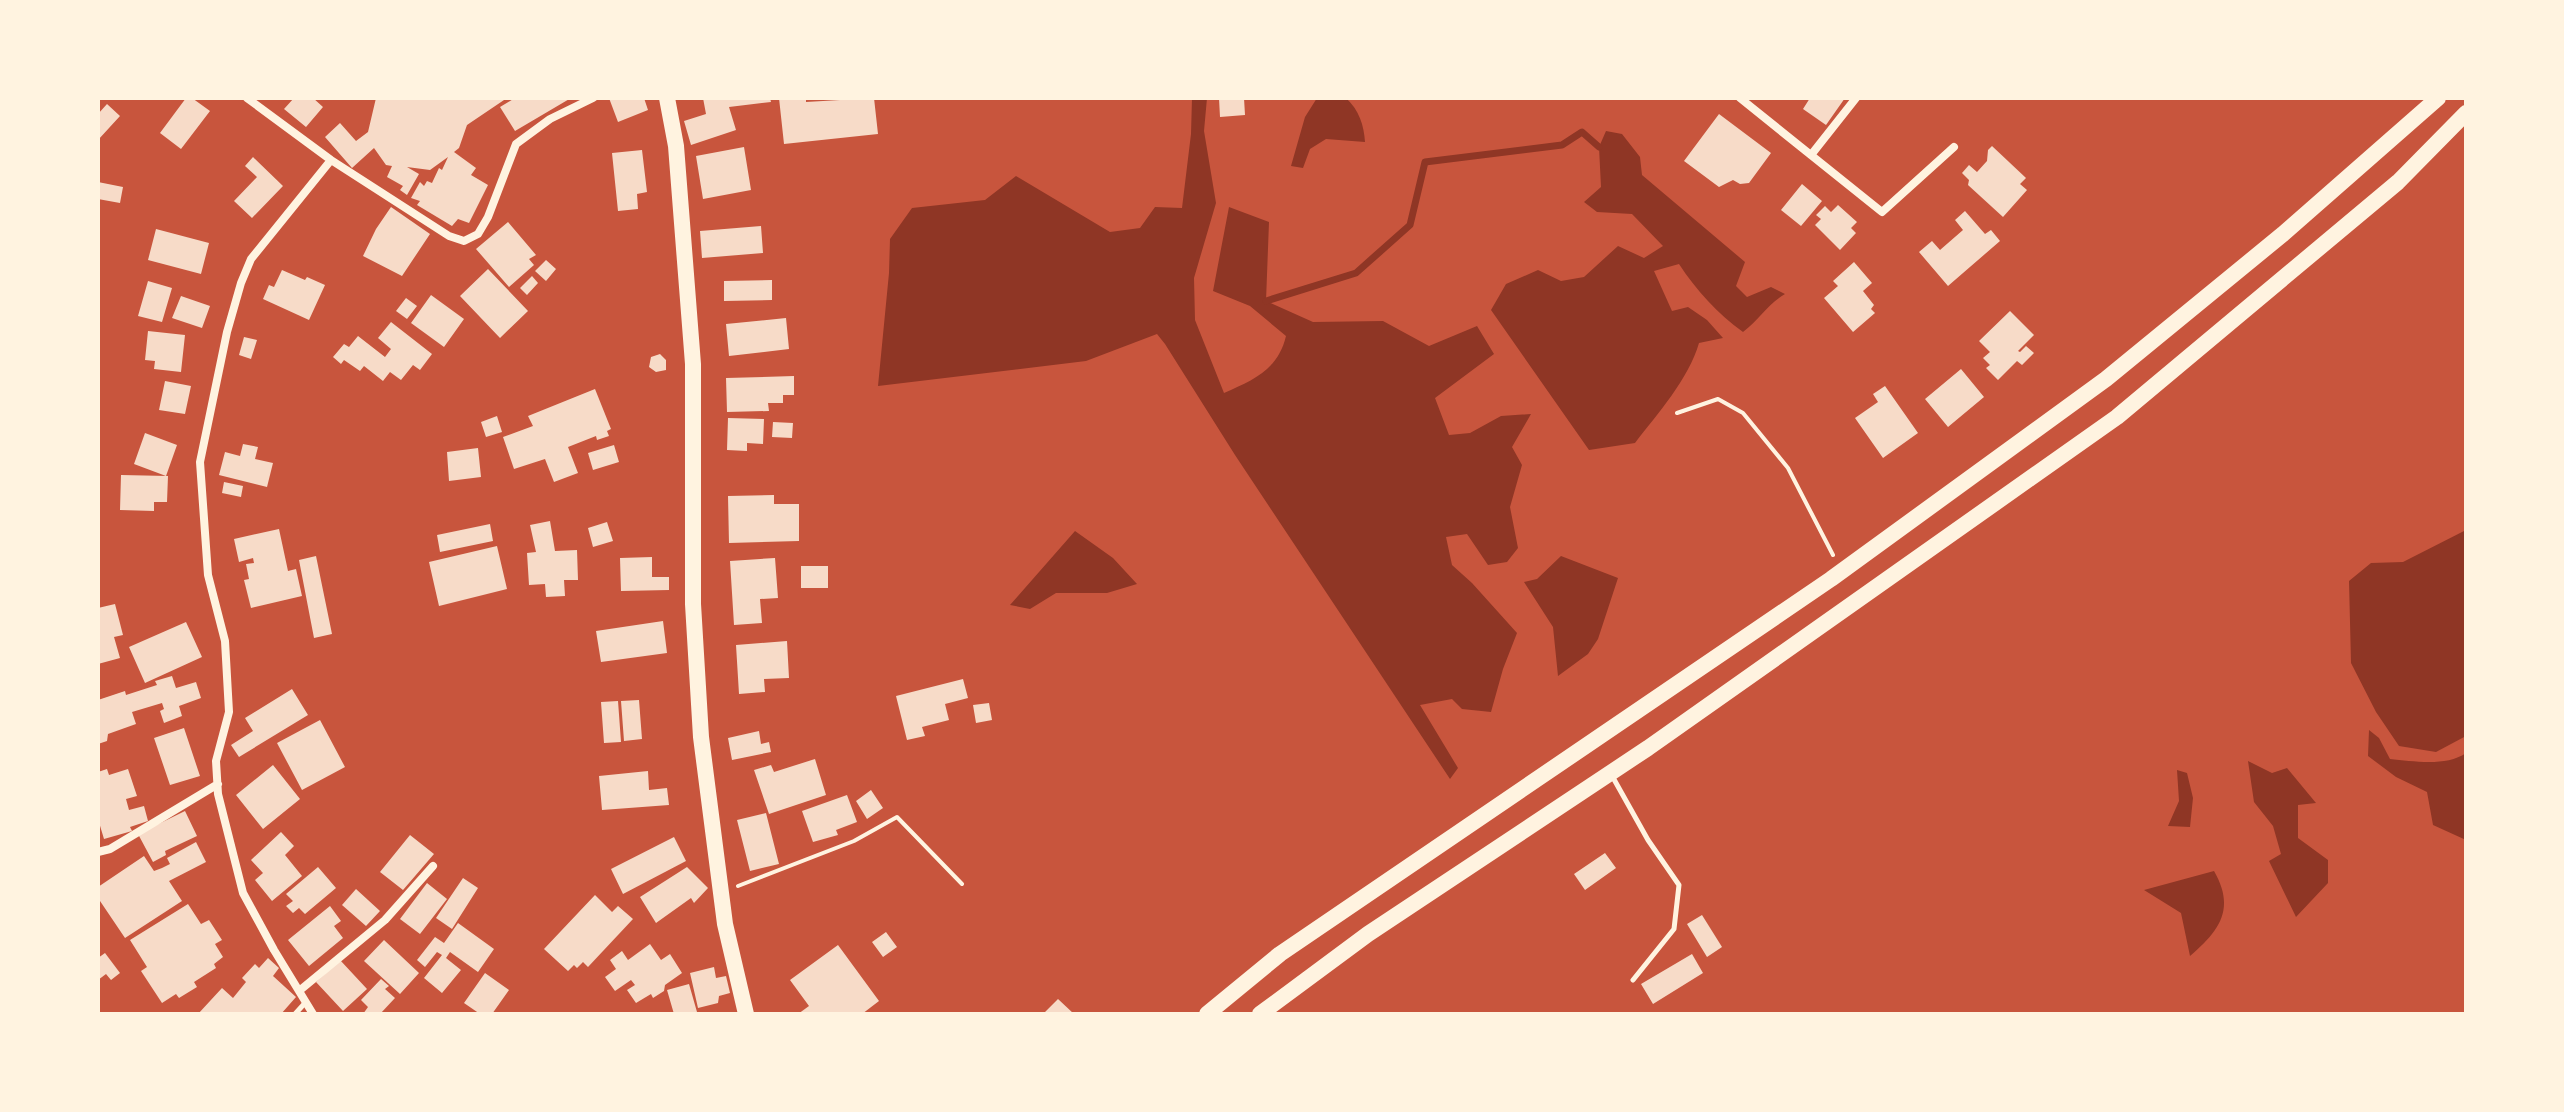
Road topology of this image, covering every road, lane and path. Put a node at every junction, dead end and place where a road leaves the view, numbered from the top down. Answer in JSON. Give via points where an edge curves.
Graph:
{"nodes":[{"id":1,"x":247,"y":98,"type":"edge"},
{"id":2,"x":593,"y":98,"type":"edge"},
{"id":3,"x":667,"y":98,"type":"edge"},
{"id":4,"x":1740,"y":98,"type":"edge"},
{"id":5,"x":1856,"y":98,"type":"edge"},
{"id":6,"x":2438,"y":98,"type":"edge"},
{"id":7,"x":2466,"y":113,"type":"edge"},
{"id":8,"x":1954,"y":147,"type":"dead end"},
{"id":9,"x":1811,"y":155,"type":"junction"},
{"id":10,"x":331,"y":160,"type":"junction"},
{"id":11,"x":1677,"y":413,"type":"dead end"},
{"id":12,"x":1842,"y":571,"type":"junction"},
{"id":13,"x":1610,"y":773,"type":"junction"},
{"id":14,"x":218,"y":784,"type":"junction"},
{"id":15,"x":98,"y":852,"type":"edge"},
{"id":16,"x":433,"y":866,"type":"dead end"},
{"id":17,"x":962,"y":884,"type":"dead end"},
{"id":18,"x":721,"y":892,"type":"junction"},
{"id":19,"x":1633,"y":980,"type":"dead end"},
{"id":20,"x":299,"y":991,"type":"junction"},
{"id":21,"x":306,"y":1002,"type":"junction"},
{"id":22,"x":295,"y":1014,"type":"edge"},
{"id":23,"x":313,"y":1014,"type":"edge"},
{"id":24,"x":746,"y":1014,"type":"edge"},
{"id":25,"x":1207,"y":1014,"type":"edge"},
{"id":26,"x":1260,"y":1014,"type":"edge"}],
"edges":[{"from":1,"to":10,"type":"street"},
{"from":2,"to":10,"type":"street","via":[[550,119],[516,144],[488,217],[478,234],[464,241]]},
{"from":3,"to":18,"type":"main road","via":[[676,146],[693,364],[693,604],[701,737]]},
{"from":4,"to":9,"type":"street"},
{"from":5,"to":9,"type":"street"},
{"from":6,"to":12,"type":"main road","via":[[2106,379]]},
{"from":7,"to":13,"type":"main road","via":[[2398,182],[2117,417]]},
{"from":8,"to":9,"type":"street","via":[[1882,212]]},
{"from":10,"to":14,"type":"street","via":[[251,259],[227,332],[200,462],[208,575],[225,641],[229,712],[216,761]]},
{"from":11,"to":12,"type":"path","via":[[1718,399],[1743,413],[1788,468]]},
{"from":12,"to":25,"type":"main road","via":[[1280,954]]},
{"from":13,"to":19,"type":"lane","via":[[1679,885],[1674,929]]},
{"from":13,"to":26,"type":"main road","via":[[1368,934]]},
{"from":14,"to":15,"type":"street"},
{"from":14,"to":20,"type":"street","via":[[243,893]]},
{"from":16,"to":20,"type":"street","via":[[385,920]]},
{"from":17,"to":18,"type":"path","via":[[897,817],[854,841]]},
{"from":18,"to":24,"type":"main road"},
{"from":20,"to":21,"type":"street"},
{"from":21,"to":22,"type":"lane"},
{"from":21,"to":23,"type":"street"}]}
